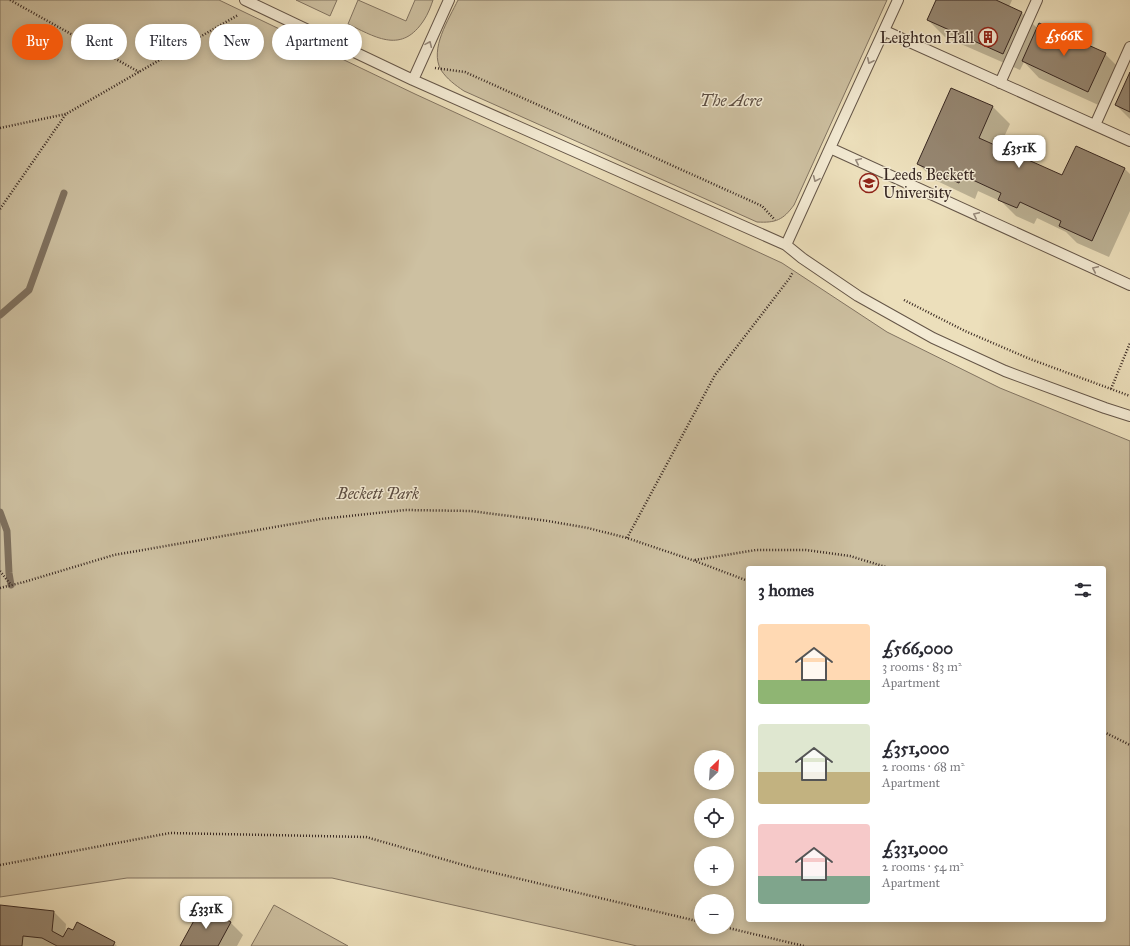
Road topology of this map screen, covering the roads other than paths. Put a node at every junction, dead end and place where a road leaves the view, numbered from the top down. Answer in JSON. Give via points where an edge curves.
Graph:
{"nodes":[{"id":1,"x":244,"y":0,"type":"edge"},
{"id":2,"x":449,"y":0,"type":"edge"},
{"id":3,"x":898,"y":0,"type":"edge"},
{"id":4,"x":1038,"y":0,"type":"edge"},
{"id":5,"x":885,"y":31,"type":"junction"},
{"id":6,"x":1130,"y":47,"type":"edge"},
{"id":7,"x":413,"y":80,"type":"junction"},
{"id":8,"x":1000,"y":83,"type":"junction"},
{"id":9,"x":1095,"y":126,"type":"junction"},
{"id":10,"x":1130,"y":141,"type":"edge"},
{"id":11,"x":830,"y":148,"type":"junction"},
{"id":12,"x":788,"y":241,"type":"junction"},
{"id":13,"x":1130,"y":285,"type":"edge"},
{"id":14,"x":1130,"y":416,"type":"edge"}],
"edges":[{"from":1,"to":7,"type":"lane"},
{"from":7,"to":2,"type":"lane","one_way":true},
{"from":3,"to":5,"type":"lane"},
{"from":4,"to":8,"type":"lane"},
{"from":5,"to":8,"type":"lane"},
{"from":5,"to":11,"type":"lane","one_way":true},
{"from":6,"to":9,"type":"lane"},
{"from":7,"to":12,"type":"lane"},
{"from":8,"to":9,"type":"lane"},
{"from":9,"to":10,"type":"lane"},
{"from":11,"to":12,"type":"lane","one_way":true},
{"from":13,"to":11,"type":"lane","one_way":true},
{"from":12,"to":14,"type":"lane","via":[[802,258],[858,296],[933,338],[1005,371]]}]}
